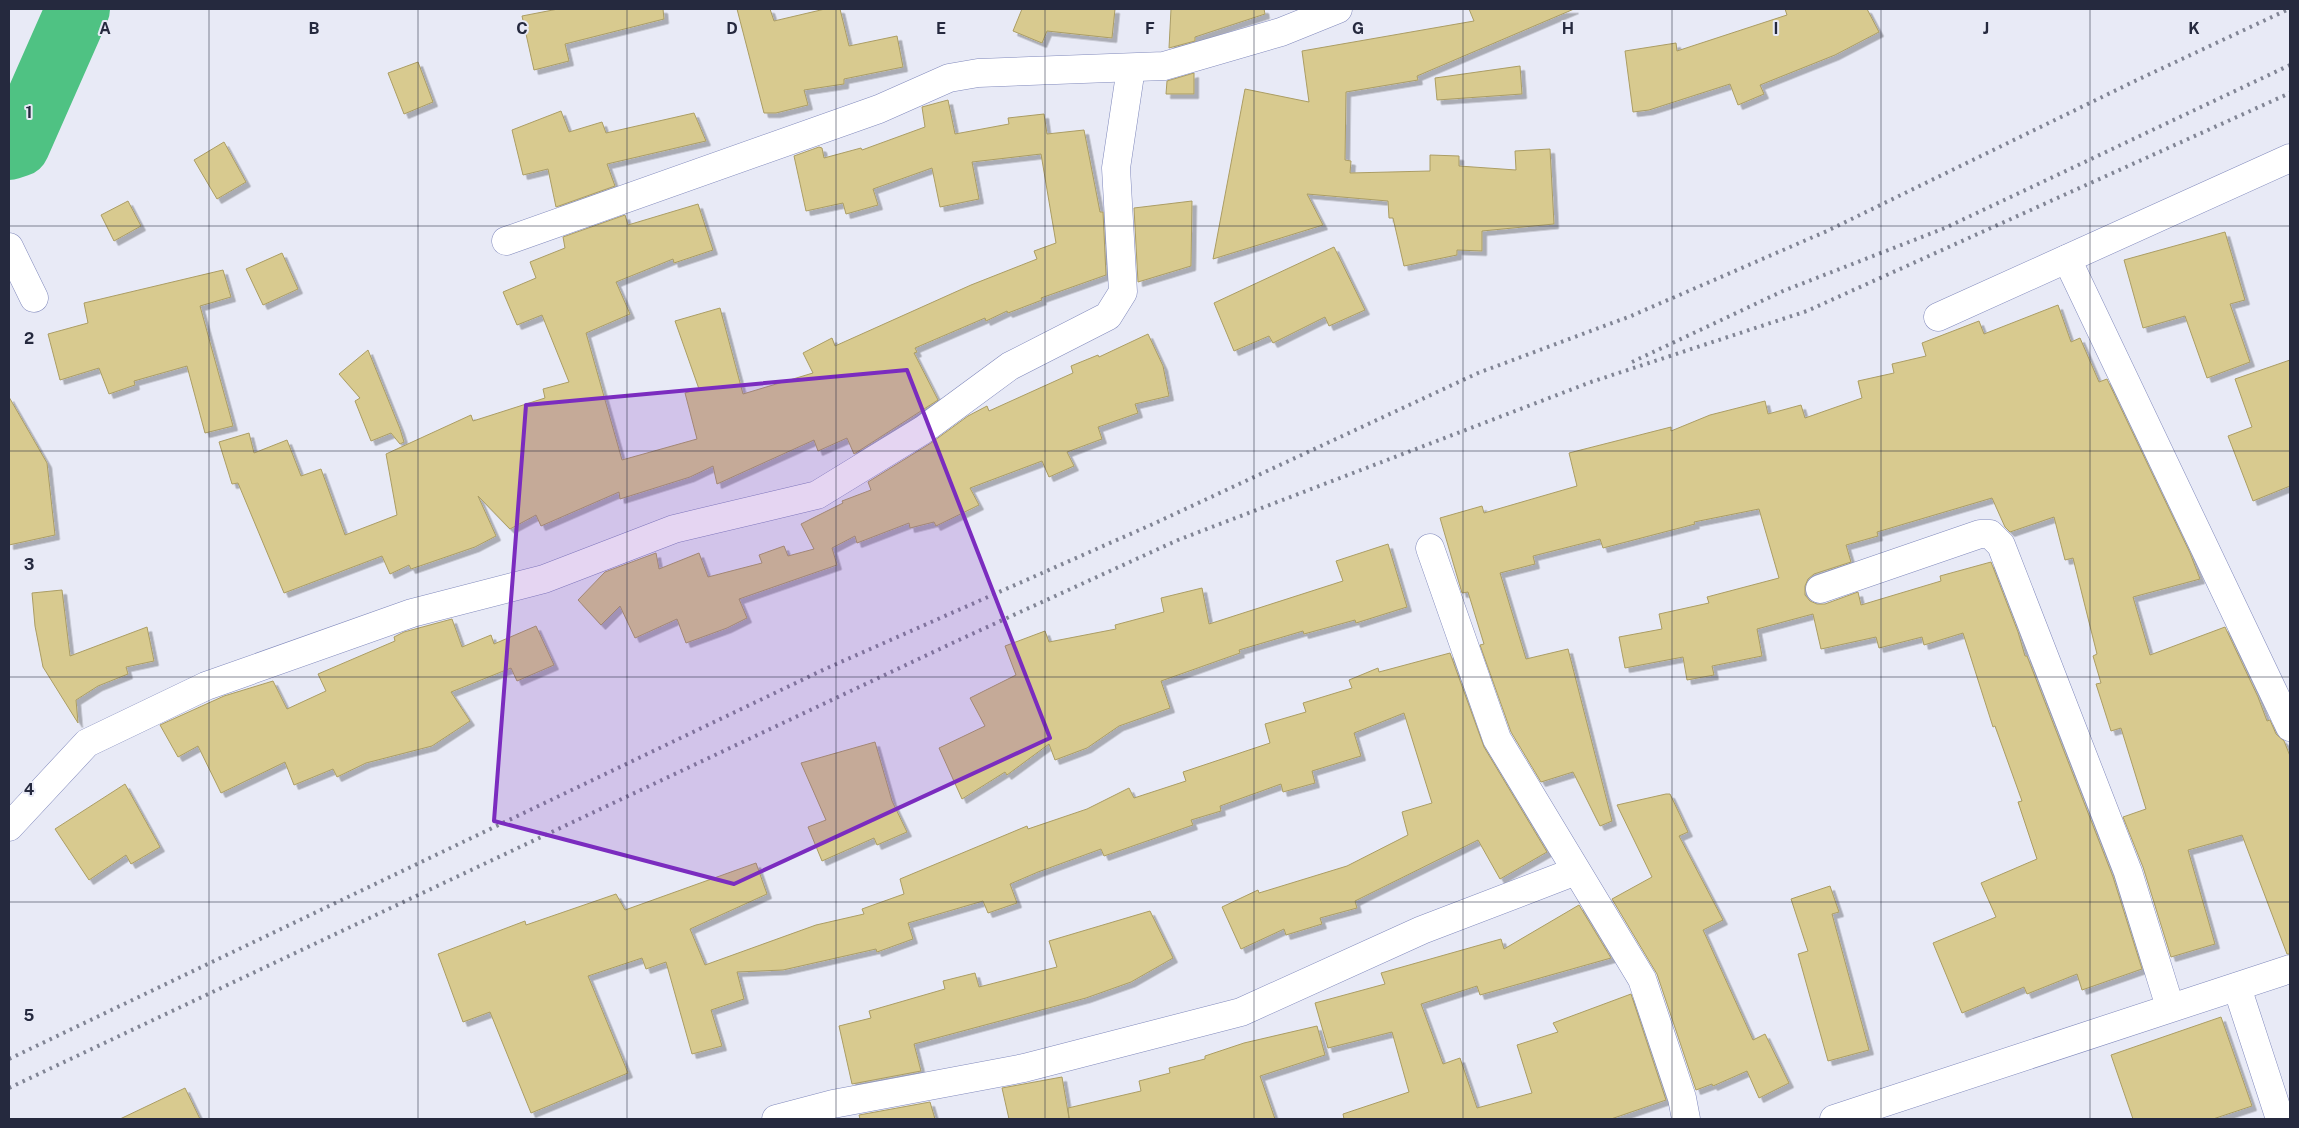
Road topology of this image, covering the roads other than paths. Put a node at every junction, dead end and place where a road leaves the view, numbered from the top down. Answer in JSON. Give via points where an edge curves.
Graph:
{"nodes":[{"id":1,"x":1338,"y":9,"type":"edge"},
{"id":2,"x":1131,"y":68,"type":"junction"},
{"id":3,"x":2290,"y":158,"type":"edge"},
{"id":4,"x":506,"y":241,"type":"dead end"},
{"id":5,"x":9,"y":247,"type":"edge"},
{"id":6,"x":2067,"y":259,"type":"junction"},
{"id":7,"x":34,"y":298,"type":"dead end"},
{"id":8,"x":1938,"y":317,"type":"dead end"},
{"id":9,"x":1430,"y":548,"type":"dead end"},
{"id":10,"x":1820,"y":589,"type":"dead end"},
{"id":11,"x":2290,"y":727,"type":"edge"},
{"id":12,"x":9,"y":827,"type":"edge"},
{"id":13,"x":1576,"y":871,"type":"junction"},
{"id":14,"x":2290,"y":969,"type":"edge"},
{"id":15,"x":2237,"y":987,"type":"junction"},
{"id":16,"x":2170,"y":1008,"type":"junction"},
{"id":17,"x":1861,"y":1115,"type":"edge"},
{"id":18,"x":776,"y":1119,"type":"edge"},
{"id":19,"x":1686,"y":1119,"type":"edge"},
{"id":20,"x":1834,"y":1119,"type":"edge"},
{"id":21,"x":2280,"y":1119,"type":"edge"}],
"edges":[{"from":1,"to":2,"type":"street","via":[[1232,48],[1164,66]]},
{"from":2,"to":4,"type":"street","via":[[978,73],[949,78],[880,109]]},
{"from":2,"to":12,"type":"street","via":[[1116,168],[1123,292],[1108,316],[1010,366],[923,430],[817,495],[674,529],[544,579],[412,613],[206,686],[86,743]]},
{"from":3,"to":6,"type":"street"},
{"from":5,"to":7,"type":"street"},
{"from":6,"to":8,"type":"street"},
{"from":6,"to":11,"type":"street"},
{"from":9,"to":13,"type":"street","via":[[1497,739]]},
{"from":10,"to":16,"type":"street","via":[[1980,534],[1990,534],[2001,545],[2128,872]]},
{"from":13,"to":18,"type":"street","via":[[1422,930],[1241,1012],[1024,1068],[833,1104]]},
{"from":13,"to":19,"type":"street","via":[[1642,979]]},
{"from":14,"to":15,"type":"street"},
{"from":15,"to":16,"type":"street"},
{"from":15,"to":21,"type":"street"},
{"from":16,"to":17,"type":"street"},
{"from":17,"to":20,"type":"street"}]}
